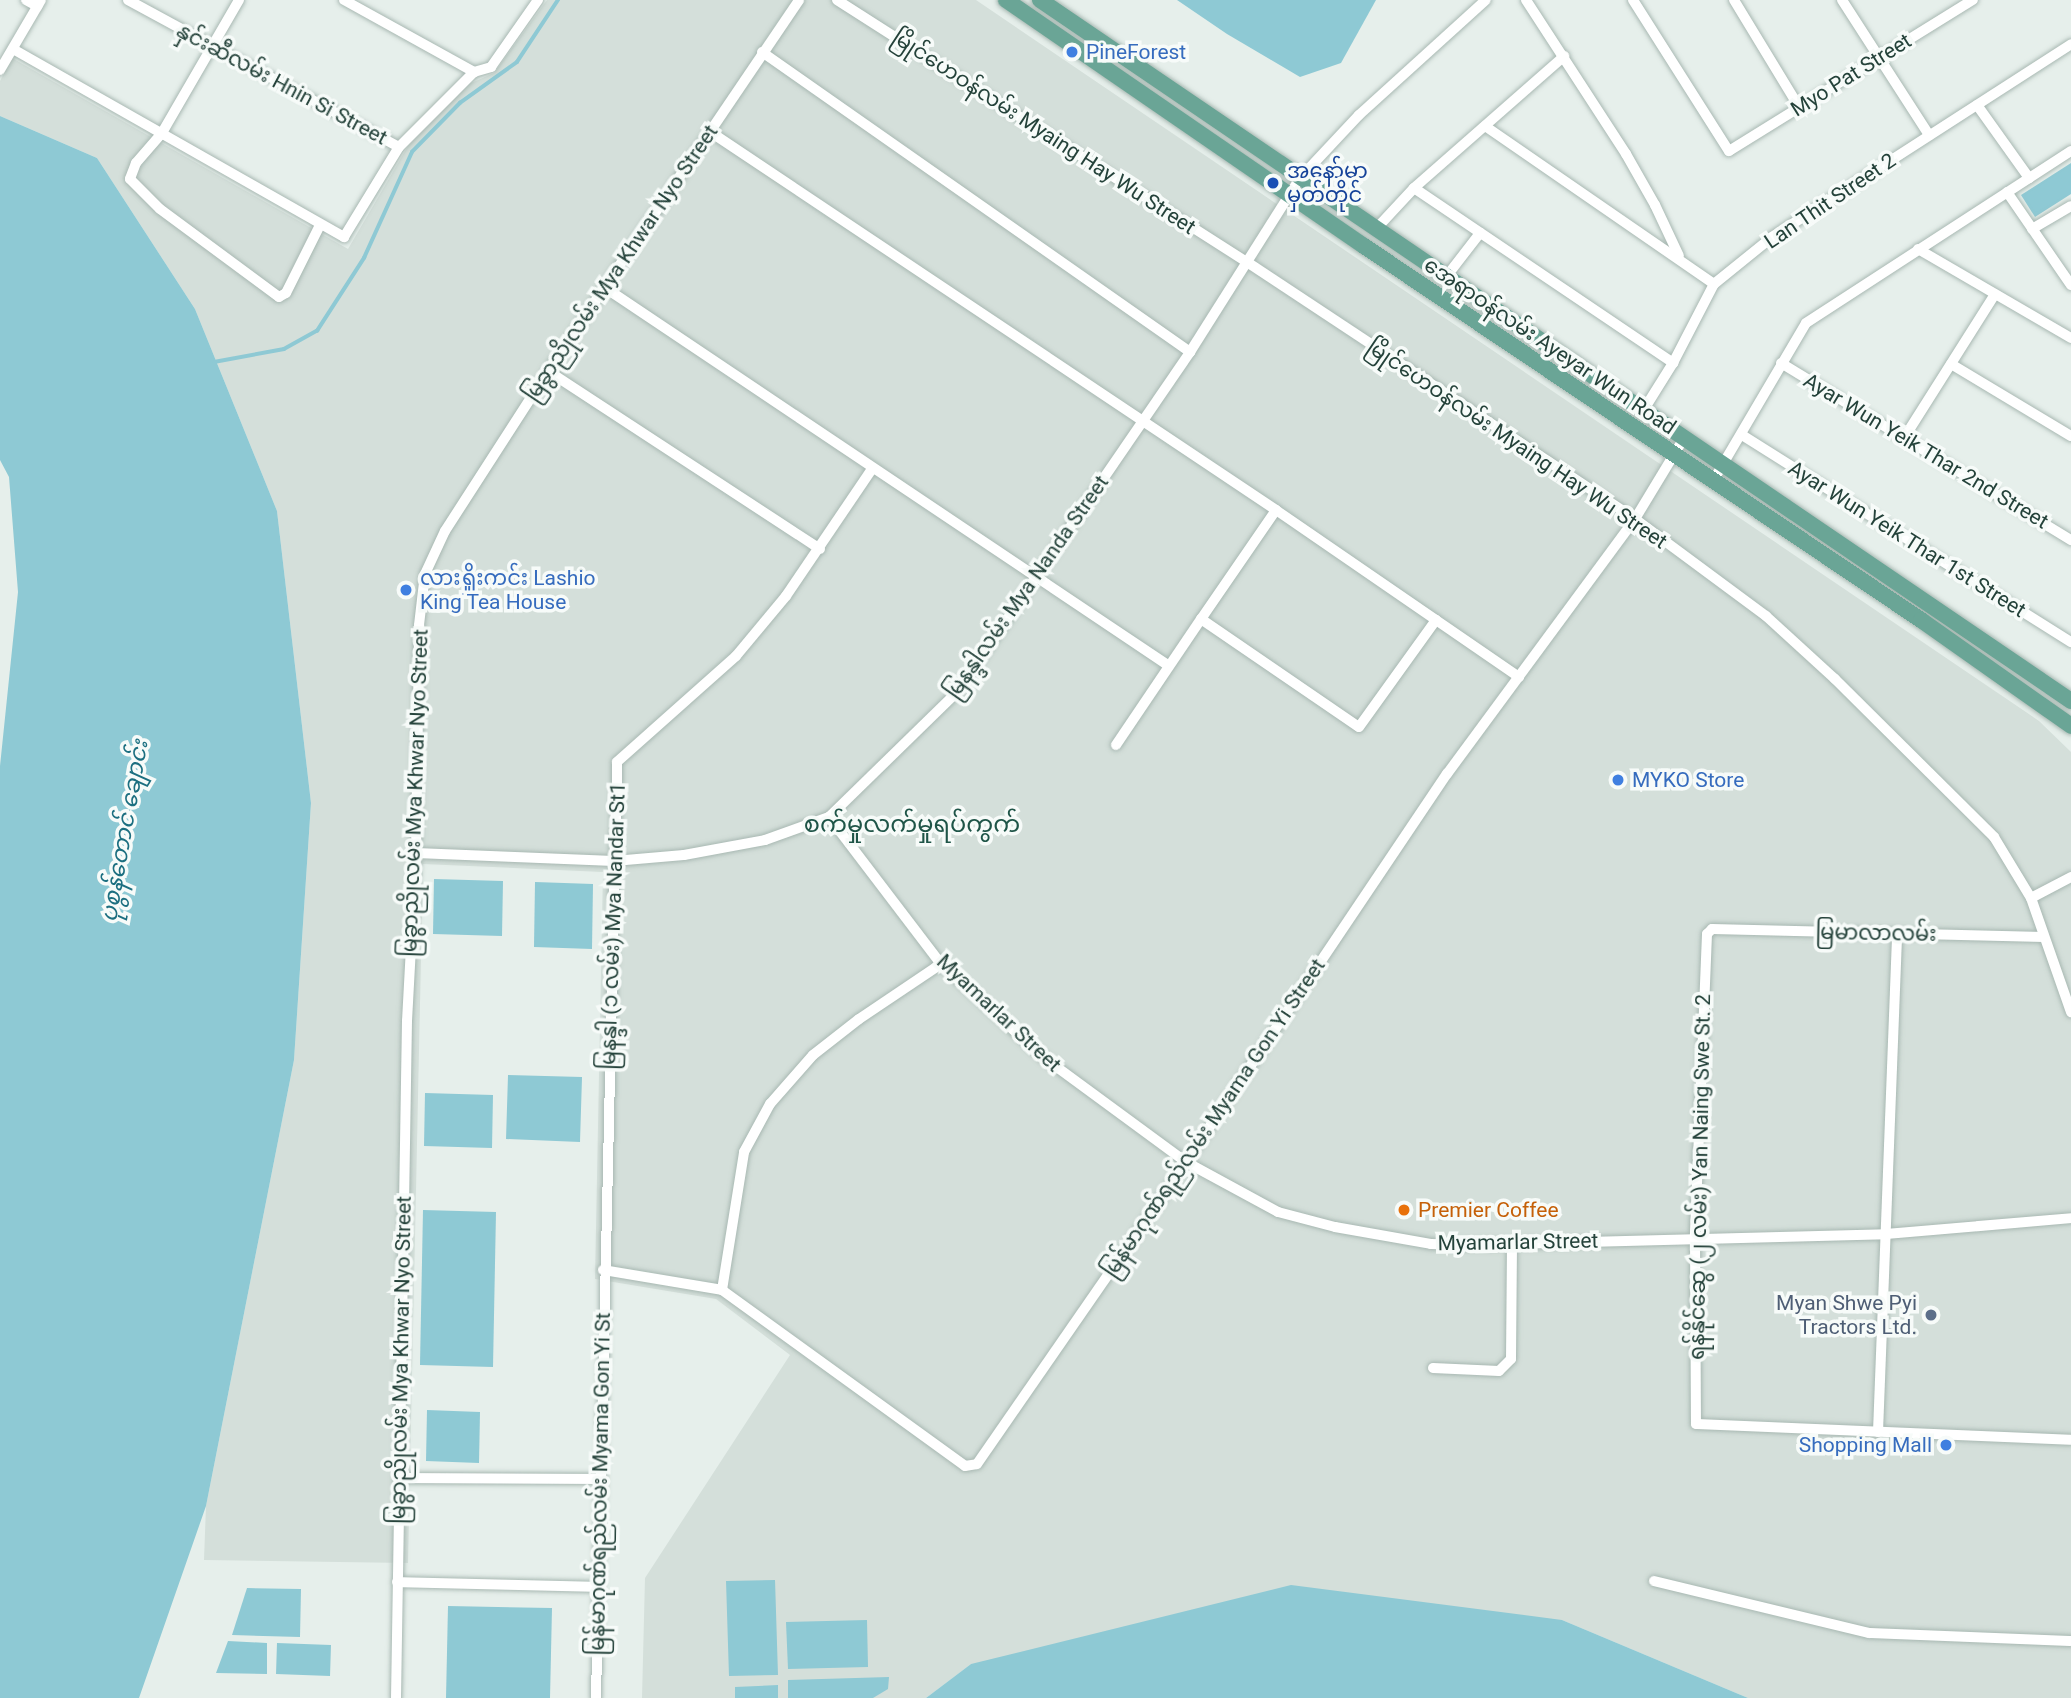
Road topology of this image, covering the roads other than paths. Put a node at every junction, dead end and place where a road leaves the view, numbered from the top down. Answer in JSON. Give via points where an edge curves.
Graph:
{"nodes":[{"id":1,"x":26,"y":0,"type":"edge"},
{"id":2,"x":128,"y":0,"type":"edge"},
{"id":3,"x":239,"y":0,"type":"edge"},
{"id":4,"x":344,"y":0,"type":"edge"},
{"id":5,"x":538,"y":0,"type":"edge"},
{"id":6,"x":799,"y":0,"type":"edge"},
{"id":7,"x":837,"y":0,"type":"edge"},
{"id":8,"x":1006,"y":0,"type":"edge"},
{"id":9,"x":1040,"y":0,"type":"edge"},
{"id":10,"x":1486,"y":0,"type":"edge"},
{"id":11,"x":1526,"y":0,"type":"edge"},
{"id":12,"x":1633,"y":0,"type":"edge"},
{"id":13,"x":1734,"y":0,"type":"edge"},
{"id":14,"x":1842,"y":0,"type":"edge"},
{"id":15,"x":1973,"y":0,"type":"edge"},
{"id":16,"x":39,"y":3,"type":"edge"},
{"id":17,"x":2071,"y":45,"type":"edge"},
{"id":18,"x":13,"y":49,"type":"junction"},
{"id":19,"x":214,"y":49,"type":"junction"},
{"id":20,"x":762,"y":52,"type":"junction"},
{"id":21,"x":1564,"y":56,"type":"junction"},
{"id":22,"x":1879,"y":58,"type":"junction"},
{"id":23,"x":0,"y":70,"type":"edge"},
{"id":24,"x":474,"y":72,"type":"junction"},
{"id":25,"x":1976,"y":105,"type":"junction"},
{"id":26,"x":1799,"y":107,"type":"junction"},
{"id":27,"x":1485,"y":126,"type":"junction"},
{"id":28,"x":709,"y":131,"type":"junction"},
{"id":29,"x":162,"y":132,"type":"junction"},
{"id":30,"x":1929,"y":135,"type":"junction"},
{"id":31,"x":399,"y":147,"type":"junction"},
{"id":32,"x":2071,"y":151,"type":"edge"},
{"id":33,"x":1300,"y":178,"type":"junction"},
{"id":34,"x":2029,"y":178,"type":"junction"},
{"id":35,"x":1414,"y":188,"type":"junction"},
{"id":36,"x":2007,"y":192,"type":"junction"},
{"id":37,"x":1289,"y":194,"type":"junction"},
{"id":38,"x":2071,"y":206,"type":"edge"},
{"id":39,"x":320,"y":225,"type":"junction"},
{"id":40,"x":2032,"y":229,"type":"junction"},
{"id":41,"x":1375,"y":230,"type":"junction"},
{"id":42,"x":1480,"y":233,"type":"junction"},
{"id":43,"x":1918,"y":249,"type":"junction"},
{"id":44,"x":1679,"y":256,"type":"junction"},
{"id":45,"x":1247,"y":262,"type":"junction"},
{"id":46,"x":1446,"y":277,"type":"junction"},
{"id":47,"x":1714,"y":284,"type":"junction"},
{"id":48,"x":2071,"y":285,"type":"edge"},
{"id":49,"x":604,"y":287,"type":"junction"},
{"id":50,"x":1995,"y":294,"type":"junction"},
{"id":51,"x":2071,"y":338,"type":"edge"},
{"id":52,"x":1190,"y":352,"type":"junction"},
{"id":53,"x":1673,"y":363,"type":"junction"},
{"id":54,"x":1781,"y":363,"type":"junction"},
{"id":55,"x":1951,"y":364,"type":"junction"},
{"id":56,"x":548,"y":371,"type":"junction"},
{"id":57,"x":1643,"y":411,"type":"junction"},
{"id":58,"x":1142,"y":420,"type":"junction"},
{"id":59,"x":1742,"y":435,"type":"junction"},
{"id":60,"x":2071,"y":436,"type":"edge"},
{"id":61,"x":1684,"y":438,"type":"junction"},
{"id":62,"x":1905,"y":438,"type":"junction"},
{"id":63,"x":1673,"y":453,"type":"junction"},
{"id":64,"x":1724,"y":465,"type":"junction"},
{"id":65,"x":872,"y":469,"type":"junction"},
{"id":66,"x":1713,"y":481,"type":"junction"},
{"id":67,"x":1276,"y":510,"type":"junction"},
{"id":68,"x":1635,"y":519,"type":"junction"},
{"id":69,"x":2071,"y":540,"type":"edge"},
{"id":70,"x":820,"y":549,"type":"junction"},
{"id":71,"x":1036,"y":576,"type":"junction"},
{"id":72,"x":1201,"y":619,"type":"junction"},
{"id":73,"x":1436,"y":620,"type":"junction"},
{"id":74,"x":2071,"y":642,"type":"edge"},
{"id":75,"x":1169,"y":666,"type":"junction"},
{"id":76,"x":1519,"y":677,"type":"junction"},
{"id":77,"x":2071,"y":701,"type":"edge"},
{"id":78,"x":2068,"y":718,"type":"edge"},
{"id":79,"x":1116,"y":745,"type":"dead end"},
{"id":80,"x":829,"y":817,"type":"junction"},
{"id":81,"x":416,"y":853,"type":"junction"},
{"id":82,"x":614,"y":862,"type":"junction"},
{"id":83,"x":2071,"y":877,"type":"edge"},
{"id":84,"x":2031,"y":898,"type":"junction"},
{"id":85,"x":1709,"y":931,"type":"joint"},
{"id":86,"x":1897,"y":934,"type":"junction"},
{"id":87,"x":2044,"y":937,"type":"junction"},
{"id":88,"x":942,"y":964,"type":"junction"},
{"id":89,"x":2071,"y":1012,"type":"edge"},
{"id":90,"x":1186,"y":1162,"type":"junction"},
{"id":91,"x":2071,"y":1218,"type":"edge"},
{"id":92,"x":1886,"y":1234,"type":"junction"},
{"id":93,"x":1695,"y":1238,"type":"junction"},
{"id":94,"x":1512,"y":1244,"type":"junction"},
{"id":95,"x":603,"y":1270,"type":"junction"},
{"id":96,"x":722,"y":1290,"type":"junction"},
{"id":97,"x":1433,"y":1368,"type":"dead end"},
{"id":98,"x":1878,"y":1432,"type":"junction"},
{"id":99,"x":2071,"y":1440,"type":"edge"},
{"id":100,"x":399,"y":1478,"type":"junction"},
{"id":101,"x":600,"y":1479,"type":"junction"},
{"id":102,"x":1654,"y":1581,"type":"dead end"},
{"id":103,"x":397,"y":1582,"type":"junction"},
{"id":104,"x":598,"y":1587,"type":"junction"},
{"id":105,"x":2071,"y":1641,"type":"edge"},
{"id":106,"x":396,"y":1698,"type":"edge"},
{"id":107,"x":596,"y":1698,"type":"edge"}],
"edges":[{"from":1,"to":16,"type":"street"},
{"from":2,"to":19,"type":"street","name":"နှင်းဆီလမ်း Hnin Si Street"},
{"from":3,"to":19,"type":"street"},
{"from":4,"to":24,"type":"street"},
{"from":5,"to":24,"type":"street","via":[[491,67]]},
{"from":6,"to":20,"type":"street","name":"မြခွာညိုလမ်း Mya Khwar Nyo Street"},
{"from":7,"to":45,"type":"street","name":"မြိုင်ဟေဝန်လမ်း Myaing Hay Wu Street"},
{"from":8,"to":37,"type":"main road","name":"အေရာဝန်လမ်း Ayeyar Wun Road"},
{"from":9,"to":33,"type":"main road","name":"အေရာဝန်လမ်း Ayeyar Wun Road"},
{"from":10,"to":33,"type":"street","name":"မြနန္ဒါလမ်း Mya Nanda Street","via":[[1359,115]]},
{"from":11,"to":21,"type":"street"},
{"from":12,"to":26,"type":"street","name":"Myo Pat Street","via":[[1729,151]]},
{"from":13,"to":26,"type":"street"},
{"from":14,"to":22,"type":"street"},
{"from":15,"to":22,"type":"street","name":"Myo Pat Street"},
{"from":16,"to":18,"type":"street"},
{"from":17,"to":25,"type":"street","name":"Lan Thit Street 2"},
{"from":18,"to":23,"type":"street"},
{"from":18,"to":29,"type":"street"},
{"from":19,"to":29,"type":"street"},
{"from":19,"to":31,"type":"street","name":"နှင်းဆီလမ်း Hnin Si Street"},
{"from":20,"to":28,"type":"street","name":"မြခွာညိုလမ်း Mya Khwar Nyo Street"},
{"from":20,"to":52,"type":"street"},
{"from":21,"to":27,"type":"street"},
{"from":21,"to":44,"type":"street","via":[[1643,185]]},
{"from":22,"to":26,"type":"street","name":"Myo Pat Street"},
{"from":22,"to":30,"type":"street"},
{"from":24,"to":31,"type":"street"},
{"from":25,"to":30,"type":"street","name":"Lan Thit Street 2"},
{"from":25,"to":34,"type":"street"},
{"from":27,"to":35,"type":"street"},
{"from":27,"to":44,"type":"street"},
{"from":28,"to":49,"type":"street","name":"မြခွာညိုလမ်း Mya Khwar Nyo Street"},
{"from":28,"to":58,"type":"street"},
{"from":29,"to":39,"type":"street"},
{"from":29,"to":39,"type":"street","via":[[136,163],[130,179],[160,209],[273,295],[286,293]]},
{"from":30,"to":47,"type":"street","name":"Lan Thit Street 2","via":[[1772,237]]},
{"from":31,"to":39,"type":"street","via":[[344,237]]},
{"from":32,"to":34,"type":"street"},
{"from":33,"to":37,"type":"street","name":"မြနန္ဒါလမ်း Mya Nanda Street"},
{"from":33,"to":41,"type":"main road","name":"အေရာဝန်လမ်း Ayeyar Wun Road"},
{"from":34,"to":36,"type":"street"},
{"from":35,"to":41,"type":"street"},
{"from":35,"to":42,"type":"street"},
{"from":36,"to":40,"type":"street"},
{"from":36,"to":43,"type":"street"},
{"from":37,"to":45,"type":"street","name":"မြနန္ဒါလမ်း Mya Nanda Street"},
{"from":37,"to":63,"type":"main road","name":"အေရာဝန်လမ်း Ayeyar Wun Road"},
{"from":38,"to":40,"type":"street"},
{"from":40,"to":48,"type":"street"},
{"from":41,"to":46,"type":"main road","name":"အေရာဝန်လမ်း Ayeyar Wun Road"},
{"from":42,"to":46,"type":"street"},
{"from":42,"to":53,"type":"street"},
{"from":43,"to":50,"type":"street"},
{"from":43,"to":54,"type":"street","via":[[1807,323]]},
{"from":44,"to":47,"type":"street"},
{"from":45,"to":52,"type":"street","name":"မြနန္ဒါလမ်း Mya Nanda Street"},
{"from":45,"to":68,"type":"street","name":"မြိုင်ဟေဝန်လမ်း Myaing Hay Wu Street"},
{"from":46,"to":57,"type":"main road","name":"အေရာဝန်လမ်း Ayeyar Wun Road"},
{"from":47,"to":53,"type":"street","name":"Lan Thit Street 2"},
{"from":49,"to":56,"type":"street","name":"မြခွာညိုလမ်း Mya Khwar Nyo Street"},
{"from":49,"to":65,"type":"street"},
{"from":50,"to":51,"type":"street"},
{"from":50,"to":55,"type":"street"},
{"from":52,"to":58,"type":"street","name":"မြနန္ဒါလမ်း Mya Nanda Street"},
{"from":53,"to":57,"type":"street","name":"Lan Thit Street 2"},
{"from":54,"to":59,"type":"street"},
{"from":54,"to":62,"type":"street","name":"Ayar Wun Yeik Thar 2nd Street"},
{"from":55,"to":60,"type":"street"},
{"from":55,"to":62,"type":"street"},
{"from":56,"to":70,"type":"street"},
{"from":56,"to":81,"type":"street","name":"မြခွာညိုလမ်း Mya Khwar Nyo Street","via":[[445,531],[425,574],[419,625]]},
{"from":57,"to":61,"type":"main road","name":"အေရာဝန်လမ်း Ayeyar Wun Road"},
{"from":58,"to":67,"type":"street"},
{"from":58,"to":71,"type":"street","name":"မြနန္ဒါလမ်း Mya Nanda Street"},
{"from":59,"to":64,"type":"street"},
{"from":59,"to":74,"type":"street","name":"Ayar Wun Yeik Thar 1st Street"},
{"from":61,"to":63,"type":"street","name":"မြန်မာဂုဏ်ရည်လမ်း Myama Gon Yi Street"},
{"from":61,"to":64,"type":"main road","name":"အေရာဝန်လမ်း Ayeyar Wun Road"},
{"from":62,"to":69,"type":"street","name":"Ayar Wun Yeik Thar 2nd Street"},
{"from":63,"to":66,"type":"main road","name":"အေရာဝန်လမ်း Ayeyar Wun Road"},
{"from":63,"to":68,"type":"street","name":"မြန်မာဂုဏ်ရည်လမ်း Myama Gon Yi Street"},
{"from":64,"to":66,"type":"street"},
{"from":64,"to":77,"type":"main road","name":"အေရာဝန်လမ်း Ayeyar Wun Road"},
{"from":65,"to":70,"type":"street","name":"မြနန္ဒါ (၁ လမ်း) Mya Nandar St1"},
{"from":65,"to":71,"type":"street"},
{"from":66,"to":78,"type":"main road","name":"အေရာဝန်လမ်း Ayeyar Wun Road"},
{"from":67,"to":72,"type":"street"},
{"from":67,"to":73,"type":"street"},
{"from":68,"to":76,"type":"street","name":"မြန်မာဂုဏ်ရည်လမ်း Myama Gon Yi Street"},
{"from":68,"to":84,"type":"street","name":"မြိုင်ဟေဝန်လမ်း Myaing Hay Wu Street","via":[[1766,615],[1835,679],[1994,837]]},
{"from":70,"to":82,"type":"street","name":"မြနန္ဒါ (၁ လမ်း) Mya Nandar St1","via":[[736,656],[617,762]]},
{"from":71,"to":75,"type":"street"},
{"from":71,"to":80,"type":"street","name":"မြနန္ဒါလမ်း Mya Nanda Street","via":[[958,691]]},
{"from":72,"to":73,"type":"street","via":[[1359,727]]},
{"from":72,"to":75,"type":"street"},
{"from":73,"to":76,"type":"street"},
{"from":75,"to":79,"type":"street"},
{"from":76,"to":90,"type":"street","name":"မြန်မာဂုဏ်ရည်လမ်း Myama Gon Yi Street","via":[[1447,774]]},
{"from":80,"to":82,"type":"street","name":"မြနန္ဒါလမ်း Mya Nanda Street","via":[[765,840]]},
{"from":80,"to":88,"type":"street","name":"Myamarlar Street"},
{"from":81,"to":82,"type":"street","name":"မြနန္ဒါလမ်း Mya Nanda Street"},
{"from":81,"to":100,"type":"street","name":"မြခွာညိုလမ်း Mya Khwar Nyo Street","via":[[407,1021]]},
{"from":82,"to":95,"type":"street","name":"မြနန္ဒါ (၁ လမ်း) Mya Nandar St1"},
{"from":83,"to":84,"type":"street"},
{"from":84,"to":87,"type":"street","name":"မြိုင်ဟေဝန်လမ်း Myaing Hay Wu Street"},
{"from":85,"to":86,"type":"street","name":"မြမာလာလမ်း"},
{"from":85,"to":93,"type":"street","name":"ရန်နိုင်ဆွေ (၂ လမ်း) Yan Naing Swe St. 2"},
{"from":86,"to":87,"type":"street","name":"မြမာလာလမ်း"},
{"from":86,"to":92,"type":"street"},
{"from":87,"to":89,"type":"street","name":"မြိုင်ဟေဝန်လမ်း Myaing Hay Wu Street"},
{"from":88,"to":90,"type":"street","name":"Myamarlar Street","via":[[1043,1057]]},
{"from":88,"to":96,"type":"street","via":[[813,1055],[770,1104],[744,1152]]},
{"from":90,"to":94,"type":"street","name":"Myamarlar Street","via":[[1278,1212],[1335,1227],[1431,1244]]},
{"from":90,"to":96,"type":"street","name":"မြန်မာဂုဏ်ရည်လမ်း Myama Gon Yi Street","via":[[977,1464],[965,1466]]},
{"from":91,"to":92,"type":"street","name":"Myamarlar Street"},
{"from":92,"to":93,"type":"street","name":"Myamarlar Street"},
{"from":92,"to":98,"type":"street"},
{"from":93,"to":94,"type":"street","name":"Myamarlar Street"},
{"from":93,"to":98,"type":"street","name":"ရန်နိုင်ဆွေ (၂ လမ်း) Yan Naing Swe St. 2","via":[[1696,1424]]},
{"from":94,"to":97,"type":"street","via":[[1511,1360],[1499,1371]]},
{"from":95,"to":96,"type":"street"},
{"from":95,"to":101,"type":"street","name":"မြန်မာဂုဏ်ရည်လမ်း Myama Gon Yi St"},
{"from":98,"to":99,"type":"street"},
{"from":100,"to":101,"type":"street"},
{"from":100,"to":103,"type":"street","name":"မြခွာညိုလမ်း Mya Khwar Nyo Street"},
{"from":101,"to":104,"type":"street","name":"မြန်မာဂုဏ်ရည်လမ်း Myama Gon Yi St"},
{"from":102,"to":105,"type":"street","via":[[1869,1633]]},
{"from":103,"to":104,"type":"street"},
{"from":103,"to":106,"type":"street","name":"မြခွာညိုလမ်း Mya Khwar Nyo Street"},
{"from":104,"to":107,"type":"street","name":"မြန်မာဂုဏ်ရည်လမ်း Myama Gon Yi St"}]}
